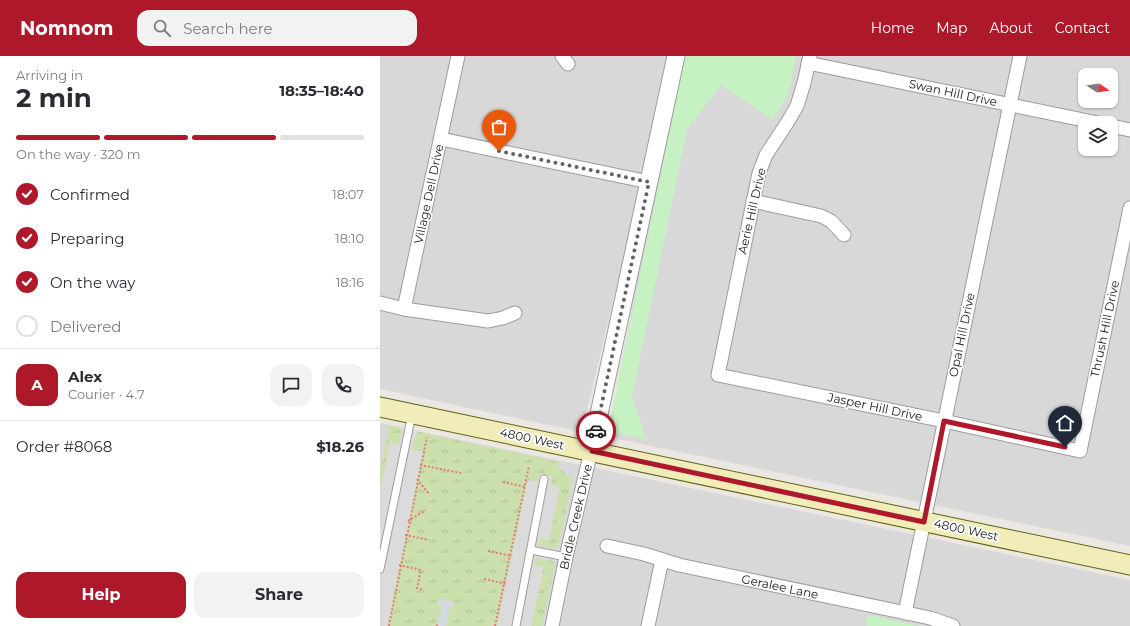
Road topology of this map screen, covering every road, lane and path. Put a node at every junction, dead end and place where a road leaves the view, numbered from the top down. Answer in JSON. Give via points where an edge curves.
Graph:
{"nodes":[{"id":1,"x":458,"y":56,"type":"edge"},
{"id":2,"x":676,"y":56,"type":"edge"},
{"id":3,"x":1020,"y":56,"type":"edge"},
{"id":4,"x":809,"y":59,"type":"edge"},
{"id":5,"x":1010,"y":105,"type":"junction"},
{"id":6,"x":1078,"y":119,"type":"edge"},
{"id":7,"x":1118,"y":127,"type":"edge"},
{"id":8,"x":1130,"y":130,"type":"edge"},
{"id":9,"x":441,"y":139,"type":"junction"},
{"id":10,"x":649,"y":182,"type":"junction"},
{"id":11,"x":753,"y":202,"type":"junction"},
{"id":12,"x":1130,"y":208,"type":"edge"},
{"id":13,"x":844,"y":235,"type":"dead end"},
{"id":14,"x":380,"y":303,"type":"edge"},
{"id":15,"x":404,"y":309,"type":"junction"},
{"id":16,"x":515,"y":313,"type":"dead end"},
{"id":17,"x":718,"y":375,"type":"joint"},
{"id":18,"x":380,"y":407,"type":"edge"},
{"id":19,"x":412,"y":414,"type":"junction"},
{"id":20,"x":944,"y":421,"type":"junction"},
{"id":21,"x":427,"y":437,"type":"dead end"},
{"id":22,"x":1080,"y":450,"type":"joint"},
{"id":23,"x":592,"y":451,"type":"junction"},
{"id":24,"x":421,"y":465,"type":"junction"},
{"id":25,"x":529,"y":466,"type":"dead end"},
{"id":26,"x":461,"y":473,"type":"dead end"},
{"id":27,"x":544,"y":479,"type":"dead end"},
{"id":28,"x":417,"y":480,"type":"junction"},
{"id":29,"x":503,"y":482,"type":"dead end"},
{"id":30,"x":525,"y":487,"type":"junction"},
{"id":31,"x":429,"y":494,"type":"dead end"},
{"id":32,"x":426,"y":510,"type":"dead end"},
{"id":33,"x":409,"y":520,"type":"junction"},
{"id":34,"x":924,"y":522,"type":"junction"},
{"id":35,"x":406,"y":535,"type":"junction"},
{"id":36,"x":429,"y":540,"type":"dead end"},
{"id":37,"x":607,"y":546,"type":"dead end"},
{"id":38,"x":531,"y":550,"type":"junction"},
{"id":39,"x":488,"y":551,"type":"dead end"},
{"id":40,"x":511,"y":556,"type":"junction"},
{"id":41,"x":566,"y":557,"type":"junction"},
{"id":42,"x":662,"y":560,"type":"junction"},
{"id":43,"x":400,"y":565,"type":"junction"},
{"id":44,"x":1130,"y":565,"type":"edge"},
{"id":45,"x":380,"y":569,"type":"edge"},
{"id":46,"x":484,"y":579,"type":"dead end"},
{"id":47,"x":505,"y":584,"type":"junction"},
{"id":48,"x":424,"y":590,"type":"dead end"},
{"id":49,"x":905,"y":613,"type":"junction"},
{"id":50,"x":389,"y":626,"type":"edge"},
{"id":51,"x":495,"y":626,"type":"edge"},
{"id":52,"x":516,"y":626,"type":"edge"},
{"id":53,"x":552,"y":626,"type":"edge"},
{"id":54,"x":648,"y":626,"type":"edge"},
{"id":55,"x":953,"y":626,"type":"edge"}],
"edges":[{"from":1,"to":9,"type":"street","name":"Village Dell Drive"},
{"from":2,"to":10,"type":"street","name":"Bridle Creek Drive"},
{"from":3,"to":5,"type":"street","name":"Opal Hill Drive"},
{"from":4,"to":5,"type":"street","name":"Swan Hill Drive"},
{"from":4,"to":11,"type":"street","name":"Aerie Hill Drive","via":[[797,106],[766,155]]},
{"from":5,"to":6,"type":"street","name":"Swan Hill Drive"},
{"from":5,"to":20,"type":"street","name":"Opal Hill Drive"},
{"from":7,"to":8,"type":"street"},
{"from":9,"to":10,"type":"street"},
{"from":9,"to":15,"type":"street","name":"Village Dell Drive"},
{"from":10,"to":23,"type":"street","name":"Bridle Creek Drive"},
{"from":11,"to":13,"type":"street","via":[[821,216],[828,219]]},
{"from":11,"to":17,"type":"street","name":"Aerie Hill Drive"},
{"from":12,"to":22,"type":"street","name":"Thrush Hill Drive"},
{"from":14,"to":15,"type":"street"},
{"from":15,"to":16,"type":"street","via":[[488,321]]},
{"from":17,"to":20,"type":"street","name":"Jasper Hill Drive"},
{"from":18,"to":19,"type":"main road","name":"4800 West"},
{"from":19,"to":23,"type":"main road","name":"4800 West"},
{"from":19,"to":45,"type":"lane"},
{"from":20,"to":22,"type":"street","name":"Jasper Hill Drive"},
{"from":20,"to":34,"type":"street","name":"Opal Hill Drive"},
{"from":21,"to":24,"type":"path"},
{"from":23,"to":34,"type":"main road","name":"4800 West"},
{"from":23,"to":41,"type":"street","name":"Bridle Creek Drive"},
{"from":24,"to":26,"type":"path"},
{"from":24,"to":28,"type":"path"},
{"from":25,"to":30,"type":"path"},
{"from":27,"to":38,"type":"lane"},
{"from":28,"to":31,"type":"path"},
{"from":28,"to":33,"type":"path"},
{"from":29,"to":30,"type":"path"},
{"from":30,"to":40,"type":"path"},
{"from":32,"to":33,"type":"path"},
{"from":33,"to":35,"type":"path"},
{"from":34,"to":44,"type":"main road","name":"4800 West"},
{"from":34,"to":49,"type":"street","name":"Opal Hill Drive"},
{"from":35,"to":36,"type":"path"},
{"from":35,"to":43,"type":"path"},
{"from":37,"to":42,"type":"street","name":"Geralee Lane"},
{"from":38,"to":41,"type":"lane"},
{"from":38,"to":52,"type":"lane"},
{"from":39,"to":40,"type":"path"},
{"from":40,"to":47,"type":"path"},
{"from":41,"to":53,"type":"street","name":"Bridle Creek Drive"},
{"from":42,"to":49,"type":"street","name":"Geralee Lane"},
{"from":42,"to":54,"type":"street"},
{"from":43,"to":48,"type":"path","via":[[421,570],[417,588]]},
{"from":43,"to":50,"type":"path"},
{"from":46,"to":47,"type":"path"},
{"from":47,"to":51,"type":"path"},
{"from":49,"to":55,"type":"street","name":"Geralee Lane"}]}
